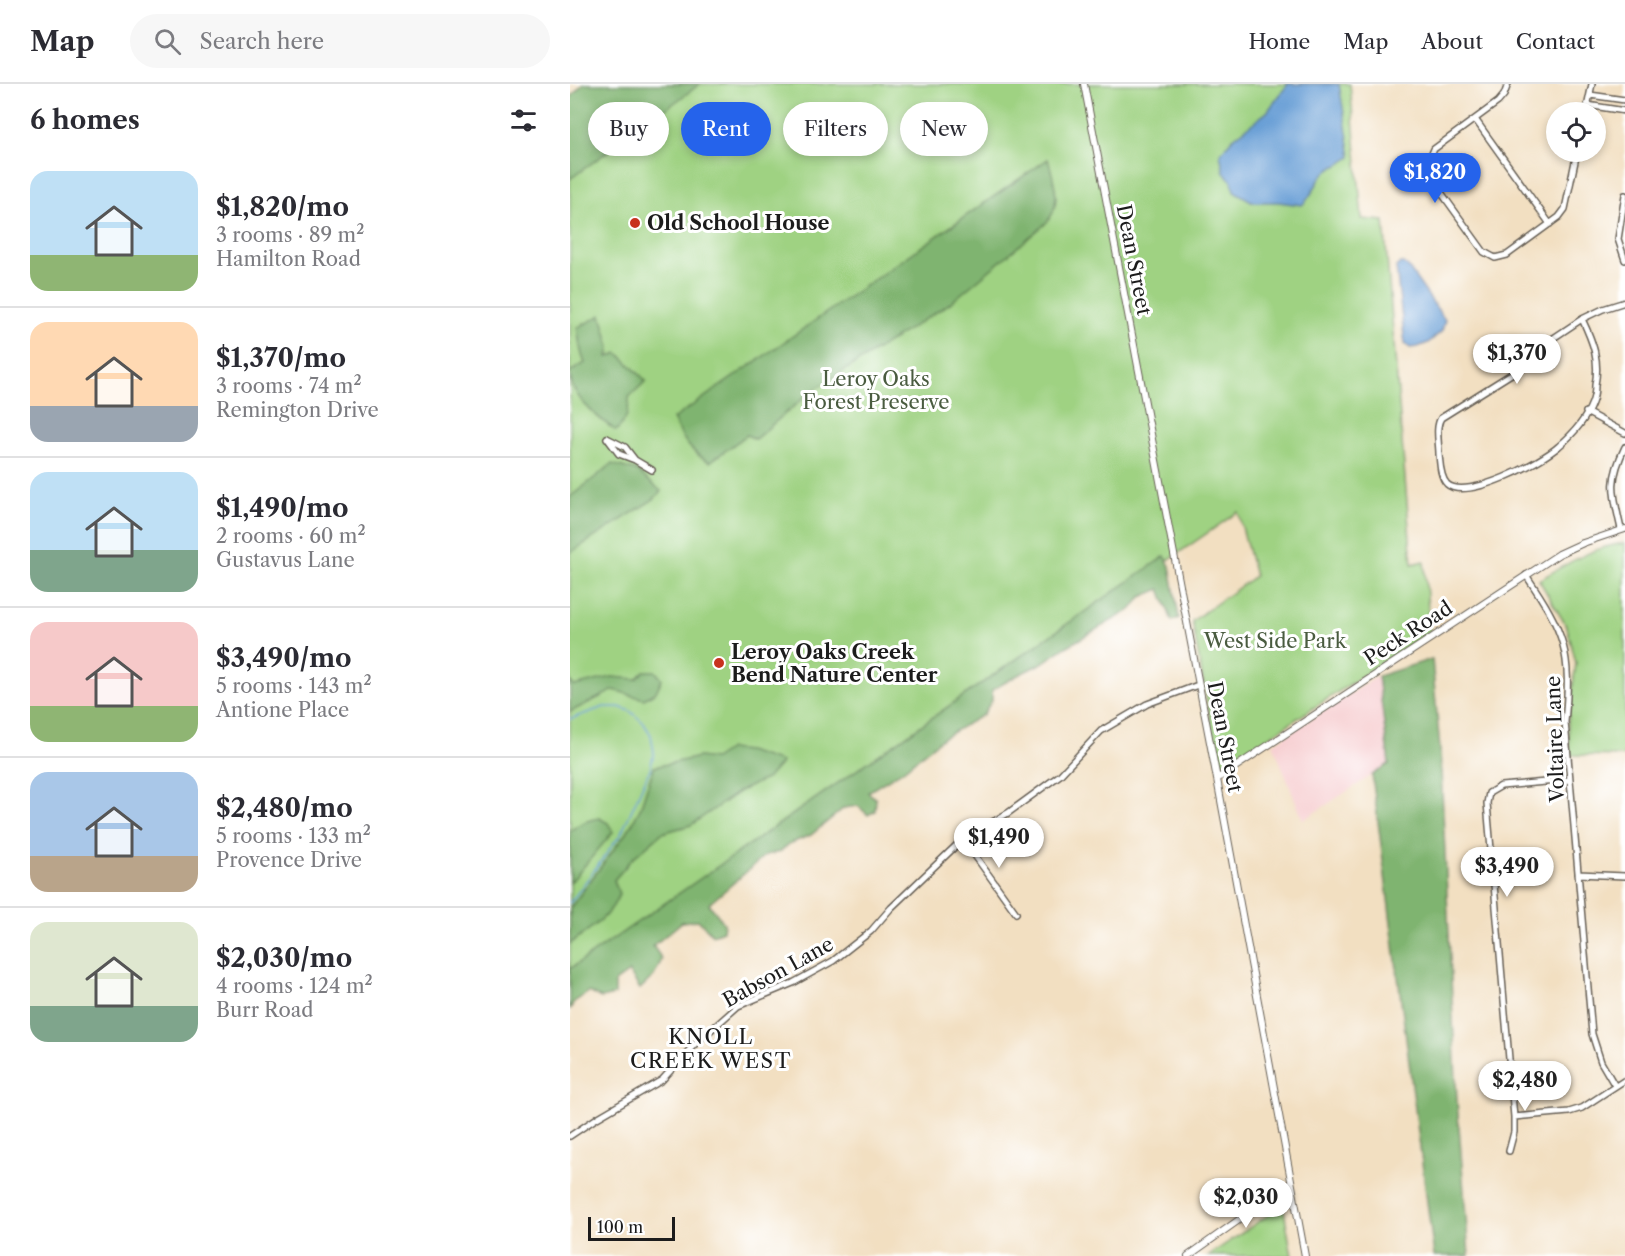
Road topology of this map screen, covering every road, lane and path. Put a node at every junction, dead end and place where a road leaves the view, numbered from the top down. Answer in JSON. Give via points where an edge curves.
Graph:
{"nodes":[{"id":1,"x":1084,"y":84,"type":"edge"},
{"id":2,"x":1508,"y":84,"type":"edge"},
{"id":3,"x":1592,"y":84,"type":"edge"},
{"id":4,"x":1590,"y":95,"type":"junction"},
{"id":5,"x":1625,"y":100,"type":"edge"},
{"id":6,"x":1588,"y":102,"type":"edge"},
{"id":7,"x":1606,"y":108,"type":"edge"},
{"id":8,"x":1625,"y":111,"type":"edge"},
{"id":9,"x":1475,"y":119,"type":"junction"},
{"id":10,"x":1575,"y":162,"type":"edge"},
{"id":11,"x":1625,"y":195,"type":"edge"},
{"id":12,"x":1550,"y":224,"type":"junction"},
{"id":13,"x":1625,"y":260,"type":"edge"},
{"id":14,"x":1625,"y":302,"type":"edge"},
{"id":15,"x":1582,"y":319,"type":"junction"},
{"id":16,"x":1586,"y":412,"type":"junction"},
{"id":17,"x":1625,"y":433,"type":"edge"},
{"id":18,"x":1625,"y":447,"type":"edge"},
{"id":19,"x":635,"y":460,"type":"junction"},
{"id":20,"x":652,"y":470,"type":"dead end"},
{"id":21,"x":1623,"y":529,"type":"edge"},
{"id":22,"x":1526,"y":575,"type":"junction"},
{"id":23,"x":1198,"y":685,"type":"junction"},
{"id":24,"x":1217,"y":780,"type":"junction"},
{"id":25,"x":1569,"y":780,"type":"junction"},
{"id":26,"x":963,"y":839,"type":"junction"},
{"id":27,"x":1578,"y":874,"type":"junction"},
{"id":28,"x":1625,"y":876,"type":"edge"},
{"id":29,"x":1016,"y":913,"type":"dead end"},
{"id":30,"x":1625,"y":1080,"type":"edge"},
{"id":31,"x":1616,"y":1086,"type":"junction"},
{"id":32,"x":1514,"y":1117,"type":"junction"},
{"id":33,"x":570,"y":1136,"type":"edge"},
{"id":34,"x":1509,"y":1151,"type":"dead end"},
{"id":35,"x":1291,"y":1183,"type":"junction"},
{"id":36,"x":1188,"y":1256,"type":"edge"},
{"id":37,"x":1305,"y":1256,"type":"edge"}],
"edges":[{"from":1,"to":23,"type":"street","name":"Dean Street"},
{"from":2,"to":9,"type":"street","via":[[1498,102]]},
{"from":3,"to":4,"type":"street"},
{"from":4,"to":5,"type":"street"},
{"from":4,"to":6,"type":"street"},
{"from":7,"to":8,"type":"street"},
{"from":9,"to":12,"type":"street"},
{"from":9,"to":12,"type":"street","via":[[1434,149],[1426,165],[1430,177],[1490,256],[1507,255]]},
{"from":10,"to":12,"type":"street","via":[[1565,209]]},
{"from":11,"to":13,"type":"street","via":[[1618,239]]},
{"from":14,"to":15,"type":"street"},
{"from":15,"to":16,"type":"street","via":[[1594,344],[1598,369],[1593,402]]},
{"from":15,"to":16,"type":"street","via":[[1537,350],[1516,371],[1441,418],[1438,423],[1442,478],[1448,486],[1456,488],[1507,477],[1543,458],[1573,433]]},
{"from":16,"to":17,"type":"street"},
{"from":18,"to":21,"type":"street","via":[[1615,468],[1613,490]]},
{"from":19,"to":19,"type":"street","via":[[625,447],[608,438],[620,454]]},
{"from":19,"to":20,"type":"street"},
{"from":21,"to":22,"type":"street","name":"Peck Road","via":[[1559,554]]},
{"from":22,"to":24,"type":"street","name":"Peck Road"},
{"from":22,"to":25,"type":"street","name":"Voltaire Lane","via":[[1551,613],[1567,658],[1565,722]]},
{"from":23,"to":24,"type":"street","name":"Dean Street"},
{"from":23,"to":26,"type":"street","name":"Babson Lane","via":[[1147,704],[1101,732],[1060,775],[1008,813]]},
{"from":24,"to":35,"type":"street","name":"Dean Street"},
{"from":25,"to":27,"type":"street","name":"Voltaire Lane"},
{"from":25,"to":32,"type":"street","via":[[1500,786],[1489,793],[1487,803]]},
{"from":26,"to":29,"type":"street"},
{"from":26,"to":33,"type":"street","name":"Babson Lane","via":[[871,931],[835,960],[738,1006],[662,1080]]},
{"from":27,"to":28,"type":"street"},
{"from":27,"to":31,"type":"street","name":"Voltaire Lane","via":[[1592,1034],[1601,1062]]},
{"from":30,"to":31,"type":"street"},
{"from":31,"to":32,"type":"street","via":[[1569,1112]]},
{"from":32,"to":34,"type":"street"},
{"from":35,"to":36,"type":"street"},
{"from":35,"to":37,"type":"street","name":"Dean Street"}]}
